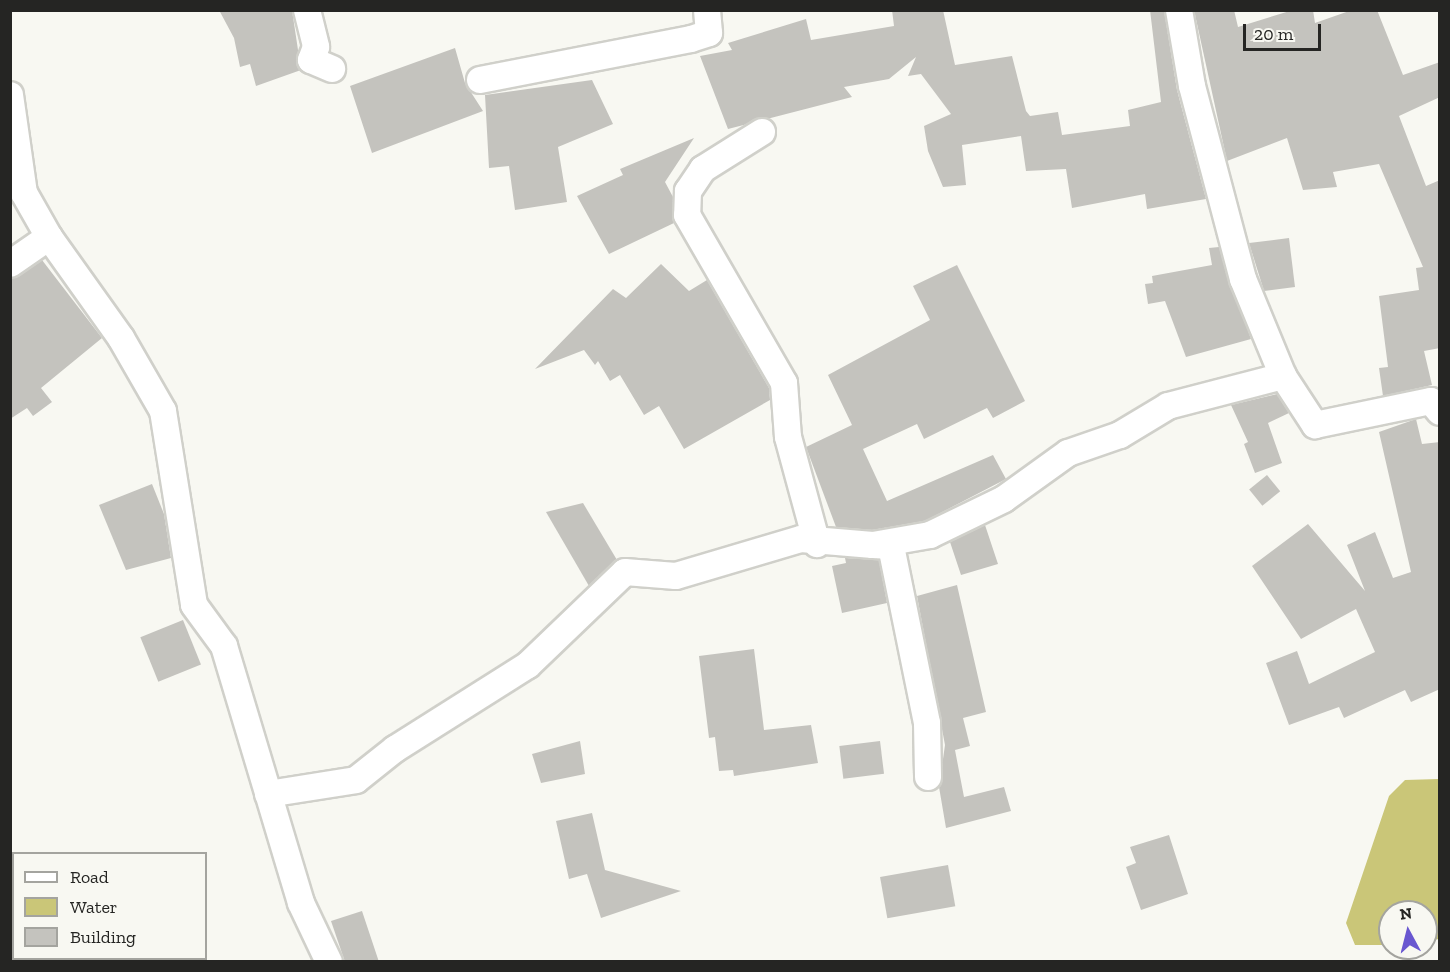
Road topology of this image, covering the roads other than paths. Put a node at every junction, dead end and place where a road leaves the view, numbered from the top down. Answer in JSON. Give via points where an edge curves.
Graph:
{"nodes":[{"id":1,"x":307,"y":10,"type":"edge"},
{"id":2,"x":707,"y":10,"type":"edge"},
{"id":3,"x":1179,"y":10,"type":"edge"},
{"id":4,"x":332,"y":69,"type":"dead end"},
{"id":5,"x":480,"y":80,"type":"dead end"},
{"id":6,"x":10,"y":95,"type":"edge"},
{"id":7,"x":762,"y":132,"type":"dead end"},
{"id":8,"x":49,"y":237,"type":"junction"},
{"id":9,"x":10,"y":264,"type":"edge"},
{"id":10,"x":1283,"y":376,"type":"junction"},
{"id":11,"x":1440,"y":412,"type":"edge"},
{"id":12,"x":818,"y":544,"type":"junction"},
{"id":13,"x":873,"y":545,"type":"junction"},
{"id":14,"x":928,"y":777,"type":"dead end"},
{"id":15,"x":268,"y":794,"type":"junction"},
{"id":16,"x":329,"y":962,"type":"edge"}],
"edges":[{"from":1,"to":4,"type":"street","via":[[316,47],[311,60]]},
{"from":2,"to":5,"type":"street","via":[[710,33],[691,39]]},
{"from":3,"to":10,"type":"street","via":[[1192,86],[1243,279]]},
{"from":6,"to":8,"type":"street","via":[[24,193]]},
{"from":7,"to":12,"type":"street","via":[[703,169],[688,191],[687,215],[784,383],[788,437]]},
{"from":8,"to":9,"type":"street"},
{"from":8,"to":15,"type":"street","via":[[121,338],[163,411],[194,605],[224,646]]},
{"from":10,"to":11,"type":"street","via":[[1315,425],[1431,401]]},
{"from":10,"to":13,"type":"street","via":[[1168,406],[1120,435],[1068,453],[1004,499],[930,535]]},
{"from":12,"to":13,"type":"street"},
{"from":12,"to":15,"type":"street","via":[[801,539],[676,576],[625,572],[528,665],[395,749],[357,780]]},
{"from":13,"to":14,"type":"street","via":[[891,546],[927,723]]},
{"from":15,"to":16,"type":"street","via":[[301,903]]}]}
